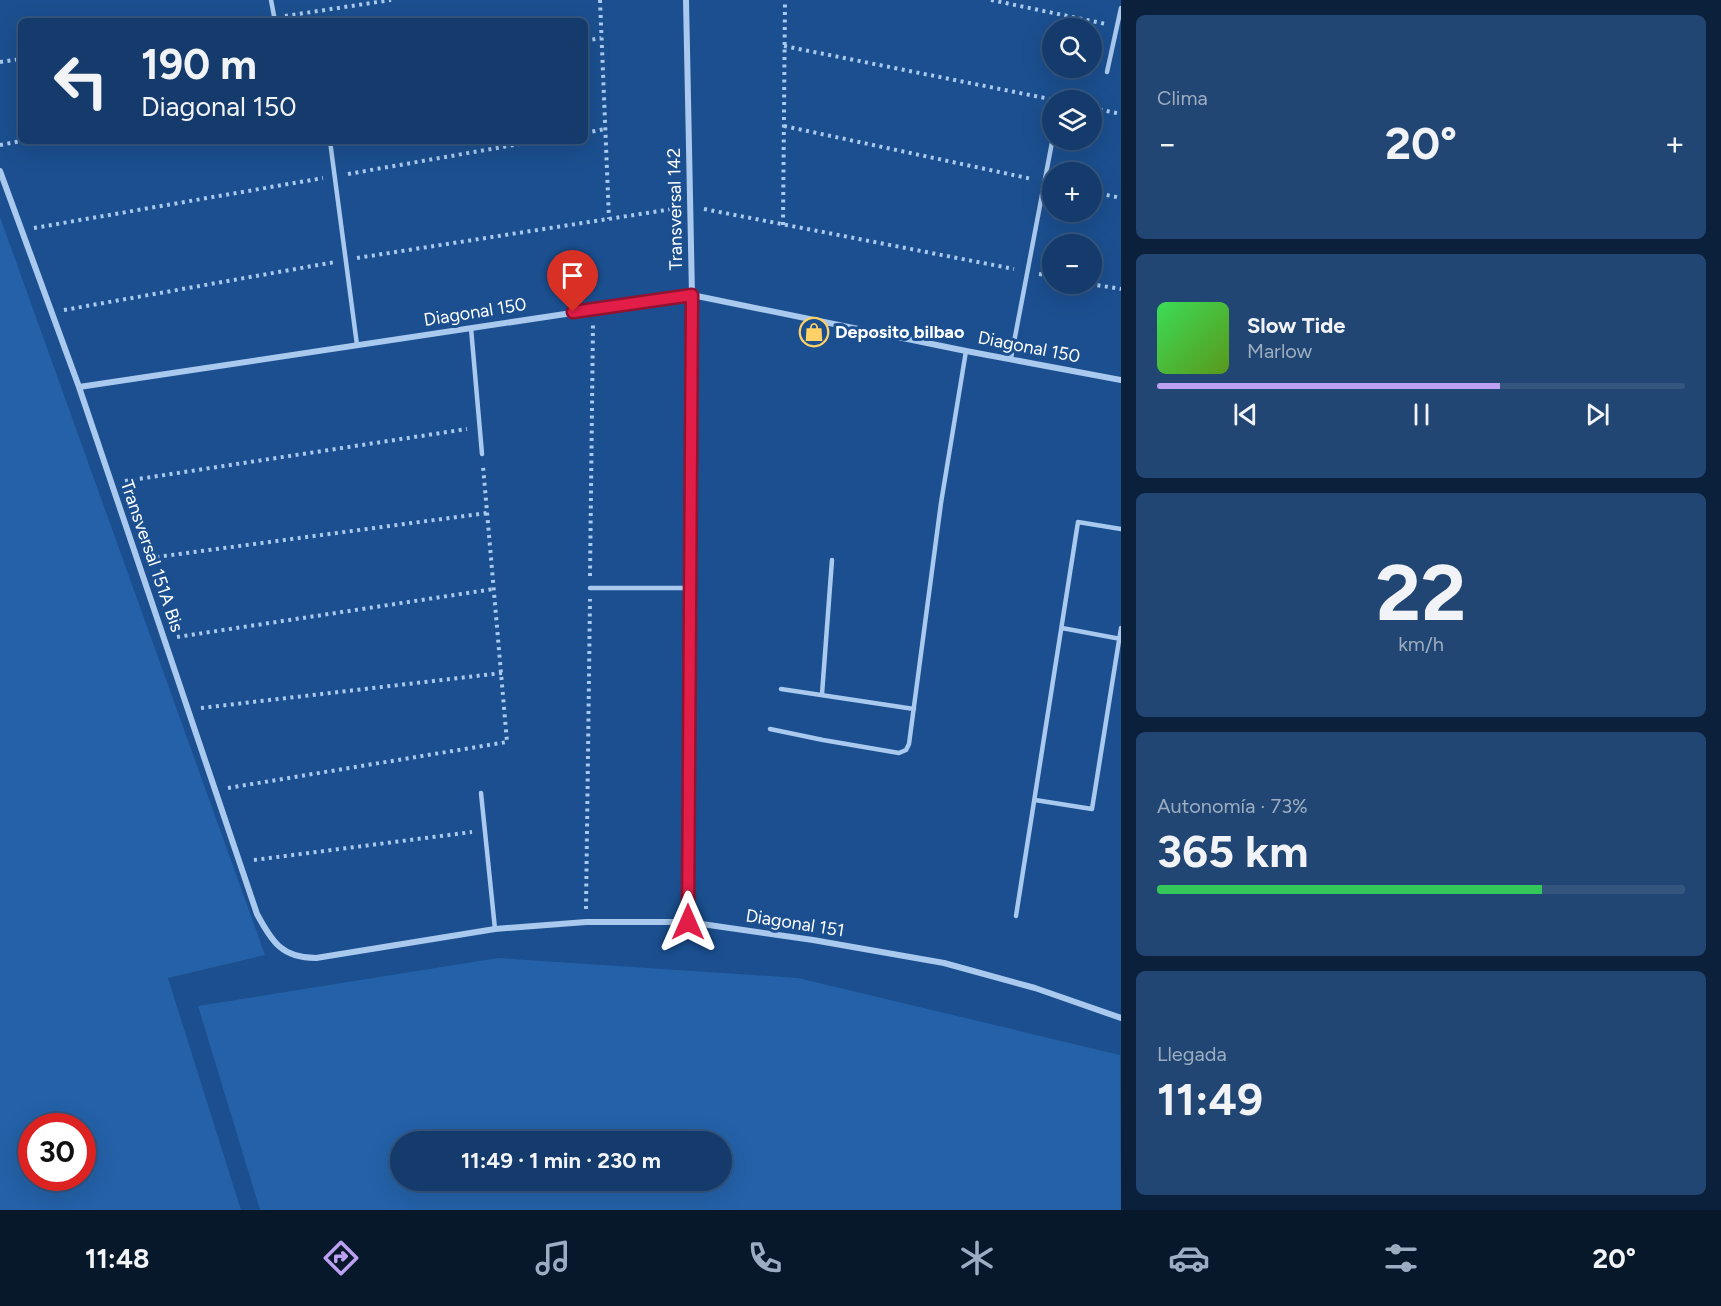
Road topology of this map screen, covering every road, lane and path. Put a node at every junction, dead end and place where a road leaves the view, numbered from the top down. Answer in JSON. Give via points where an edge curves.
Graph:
{"nodes":[{"id":1,"x":271,"y":0,"type":"edge"},
{"id":2,"x":391,"y":0,"type":"edge"},
{"id":3,"x":600,"y":0,"type":"edge"},
{"id":4,"x":686,"y":0,"type":"edge"},
{"id":5,"x":785,"y":0,"type":"edge"},
{"id":6,"x":991,"y":0,"type":"edge"},
{"id":7,"x":1121,"y":8,"type":"edge"},
{"id":8,"x":275,"y":18,"type":"edge"},
{"id":9,"x":287,"y":18,"type":"edge"},
{"id":10,"x":1117,"y":27,"type":"junction"},
{"id":11,"x":601,"y":38,"type":"junction"},
{"id":12,"x":588,"y":40,"type":"edge"},
{"id":13,"x":784,"y":46,"type":"junction"},
{"id":14,"x":18,"y":59,"type":"edge"},
{"id":15,"x":0,"y":62,"type":"edge"},
{"id":16,"x":1107,"y":72,"type":"dead end"},
{"id":17,"x":1042,"y":97,"type":"edge"},
{"id":18,"x":1102,"y":110,"type":"edge"},
{"id":19,"x":1121,"y":114,"type":"edge"},
{"id":20,"x":784,"y":126,"type":"junction"},
{"id":21,"x":605,"y":129,"type":"junction"},
{"id":22,"x":588,"y":132,"type":"edge"},
{"id":23,"x":18,"y":142,"type":"edge"},
{"id":24,"x":330,"y":144,"type":"edge"},
{"id":25,"x":520,"y":144,"type":"edge"},
{"id":26,"x":0,"y":145,"type":"edge"},
{"id":27,"x":0,"y":171,"type":"edge"},
{"id":28,"x":334,"y":176,"type":"junction"},
{"id":29,"x":1042,"y":182,"type":"edge"},
{"id":30,"x":1042,"y":193,"type":"edge"},
{"id":31,"x":1102,"y":194,"type":"edge"},
{"id":32,"x":1121,"y":198,"type":"edge"},
{"id":33,"x":690,"y":206,"type":"junction"},
{"id":34,"x":609,"y":219,"type":"junction"},
{"id":35,"x":783,"y":225,"type":"junction"},
{"id":36,"x":22,"y":230,"type":"junction"},
{"id":37,"x":345,"y":260,"type":"junction"},
{"id":38,"x":1028,"y":272,"type":"junction"},
{"id":39,"x":1042,"y":274,"type":"edge"},
{"id":40,"x":1102,"y":286,"type":"edge"},
{"id":41,"x":1121,"y":289,"type":"edge"},
{"id":42,"x":692,"y":295,"type":"junction"},
{"id":43,"x":593,"y":309,"type":"junction"},
{"id":44,"x":52,"y":312,"type":"junction"},
{"id":45,"x":471,"y":328,"type":"junction"},
{"id":46,"x":357,"y":345,"type":"junction"},
{"id":47,"x":966,"y":351,"type":"junction"},
{"id":48,"x":1011,"y":358,"type":"junction"},
{"id":49,"x":1121,"y":380,"type":"edge"},
{"id":50,"x":79,"y":387,"type":"junction"},
{"id":51,"x":480,"y":427,"type":"junction"},
{"id":52,"x":482,"y":453,"type":"joint"},
{"id":53,"x":112,"y":483,"type":"junction"},
{"id":54,"x":488,"y":513,"type":"junction"},
{"id":55,"x":1121,"y":529,"type":"edge"},
{"id":56,"x":137,"y":559,"type":"junction"},
{"id":57,"x":832,"y":560,"type":"dead end"},
{"id":58,"x":590,"y":588,"type":"junction"},
{"id":59,"x":690,"y":588,"type":"junction"},
{"id":60,"x":494,"y":589,"type":"junction"},
{"id":61,"x":1062,"y":628,"type":"junction"},
{"id":62,"x":1121,"y":628,"type":"edge"},
{"id":63,"x":164,"y":639,"type":"junction"},
{"id":64,"x":1120,"y":639,"type":"edge"},
{"id":65,"x":502,"y":673,"type":"junction"},
{"id":66,"x":781,"y":689,"type":"dead end"},
{"id":67,"x":822,"y":694,"type":"junction"},
{"id":68,"x":188,"y":709,"type":"junction"},
{"id":69,"x":914,"y":709,"type":"junction"},
{"id":70,"x":770,"y":729,"type":"dead end"},
{"id":71,"x":215,"y":790,"type":"junction"},
{"id":72,"x":481,"y":793,"type":"dead end"},
{"id":73,"x":1035,"y":800,"type":"junction"},
{"id":74,"x":485,"y":830,"type":"junction"},
{"id":75,"x":239,"y":862,"type":"junction"},
{"id":76,"x":1016,"y":916,"type":"dead end"},
{"id":77,"x":586,"y":922,"type":"junction"},
{"id":78,"x":688,"y":922,"type":"junction"},
{"id":79,"x":495,"y":929,"type":"junction"},
{"id":80,"x":281,"y":948,"type":"joint"},
{"id":81,"x":1121,"y":1018,"type":"edge"}],
"edges":[{"from":1,"to":8,"type":"lane"},
{"from":2,"to":9,"type":"path"},
{"from":3,"to":11,"type":"path"},
{"from":4,"to":33,"type":"street","name":"Transversal 142"},
{"from":5,"to":13,"type":"path"},
{"from":6,"to":10,"type":"path"},
{"from":7,"to":10,"type":"lane"},
{"from":10,"to":16,"type":"lane"},
{"from":11,"to":12,"type":"path"},
{"from":11,"to":21,"type":"path"},
{"from":13,"to":17,"type":"path"},
{"from":13,"to":20,"type":"path"},
{"from":14,"to":15,"type":"path"},
{"from":18,"to":19,"type":"path"},
{"from":20,"to":29,"type":"path"},
{"from":20,"to":35,"type":"path"},
{"from":21,"to":22,"type":"path"},
{"from":21,"to":34,"type":"path"},
{"from":23,"to":26,"type":"path"},
{"from":24,"to":28,"type":"lane"},
{"from":25,"to":28,"type":"path"},
{"from":27,"to":36,"type":"street","name":"Transversal 151A Bis"},
{"from":28,"to":36,"type":"path"},
{"from":28,"to":37,"type":"lane"},
{"from":30,"to":38,"type":"lane"},
{"from":31,"to":32,"type":"path"},
{"from":33,"to":34,"type":"path"},
{"from":33,"to":35,"type":"path"},
{"from":33,"to":42,"type":"street","name":"Transversal 142"},
{"from":34,"to":37,"type":"path"},
{"from":35,"to":38,"type":"path"},
{"from":36,"to":44,"type":"street","name":"Transversal 151A Bis"},
{"from":37,"to":44,"type":"path"},
{"from":37,"to":46,"type":"lane"},
{"from":38,"to":39,"type":"path"},
{"from":38,"to":48,"type":"lane"},
{"from":40,"to":41,"type":"path"},
{"from":42,"to":43,"type":"street","name":"Diagonal 150"},
{"from":42,"to":47,"type":"street","name":"Diagonal 150"},
{"from":42,"to":59,"type":"street","name":"Transversal 142"},
{"from":43,"to":45,"type":"street","name":"Diagonal 150"},
{"from":43,"to":58,"type":"path"},
{"from":44,"to":50,"type":"street","name":"Transversal 151A Bis"},
{"from":45,"to":46,"type":"street","name":"Diagonal 150"},
{"from":45,"to":51,"type":"lane"},
{"from":46,"to":50,"type":"street","name":"Diagonal 150"},
{"from":47,"to":48,"type":"street","name":"Diagonal 150"},
{"from":47,"to":69,"type":"lane"},
{"from":48,"to":49,"type":"street","name":"Diagonal 150"},
{"from":50,"to":53,"type":"street","name":"Transversal 151A Bis"},
{"from":51,"to":52,"type":"lane"},
{"from":51,"to":53,"type":"path"},
{"from":52,"to":54,"type":"path"},
{"from":53,"to":56,"type":"street","name":"Transversal 151A Bis"},
{"from":54,"to":56,"type":"path"},
{"from":54,"to":60,"type":"path"},
{"from":55,"to":61,"type":"lane","via":[[1078,522]]},
{"from":56,"to":63,"type":"street","name":"Transversal 151A Bis"},
{"from":57,"to":67,"type":"lane"},
{"from":58,"to":59,"type":"lane"},
{"from":58,"to":77,"type":"path"},
{"from":59,"to":78,"type":"street","name":"Transversal 142"},
{"from":60,"to":63,"type":"path"},
{"from":60,"to":65,"type":"path"},
{"from":61,"to":64,"type":"lane"},
{"from":61,"to":73,"type":"lane"},
{"from":62,"to":64,"type":"lane"},
{"from":63,"to":68,"type":"street","name":"Transversal 151A Bis"},
{"from":64,"to":73,"type":"lane","via":[[1092,809]]},
{"from":65,"to":68,"type":"path"},
{"from":65,"to":71,"type":"path","via":[[507,742]]},
{"from":66,"to":67,"type":"lane"},
{"from":67,"to":69,"type":"lane"},
{"from":68,"to":71,"type":"street","name":"Transversal 151A Bis"},
{"from":69,"to":70,"type":"lane","via":[[909,744],[899,753]]},
{"from":71,"to":75,"type":"street","name":"Transversal 151A Bis"},
{"from":72,"to":74,"type":"lane"},
{"from":73,"to":76,"type":"lane"},
{"from":74,"to":75,"type":"path"},
{"from":74,"to":79,"type":"lane"},
{"from":75,"to":80,"type":"street","name":"Transversal 151A Bis","via":[[257,914],[268,935]]},
{"from":77,"to":78,"type":"street","name":"Diagonal 151"},
{"from":77,"to":79,"type":"street","name":"Diagonal 151"},
{"from":78,"to":81,"type":"street","name":"Diagonal 151","via":[[944,963],[1035,988]]},
{"from":79,"to":80,"type":"street","name":"Diagonal 151","via":[[316,958],[298,958]]}]}
